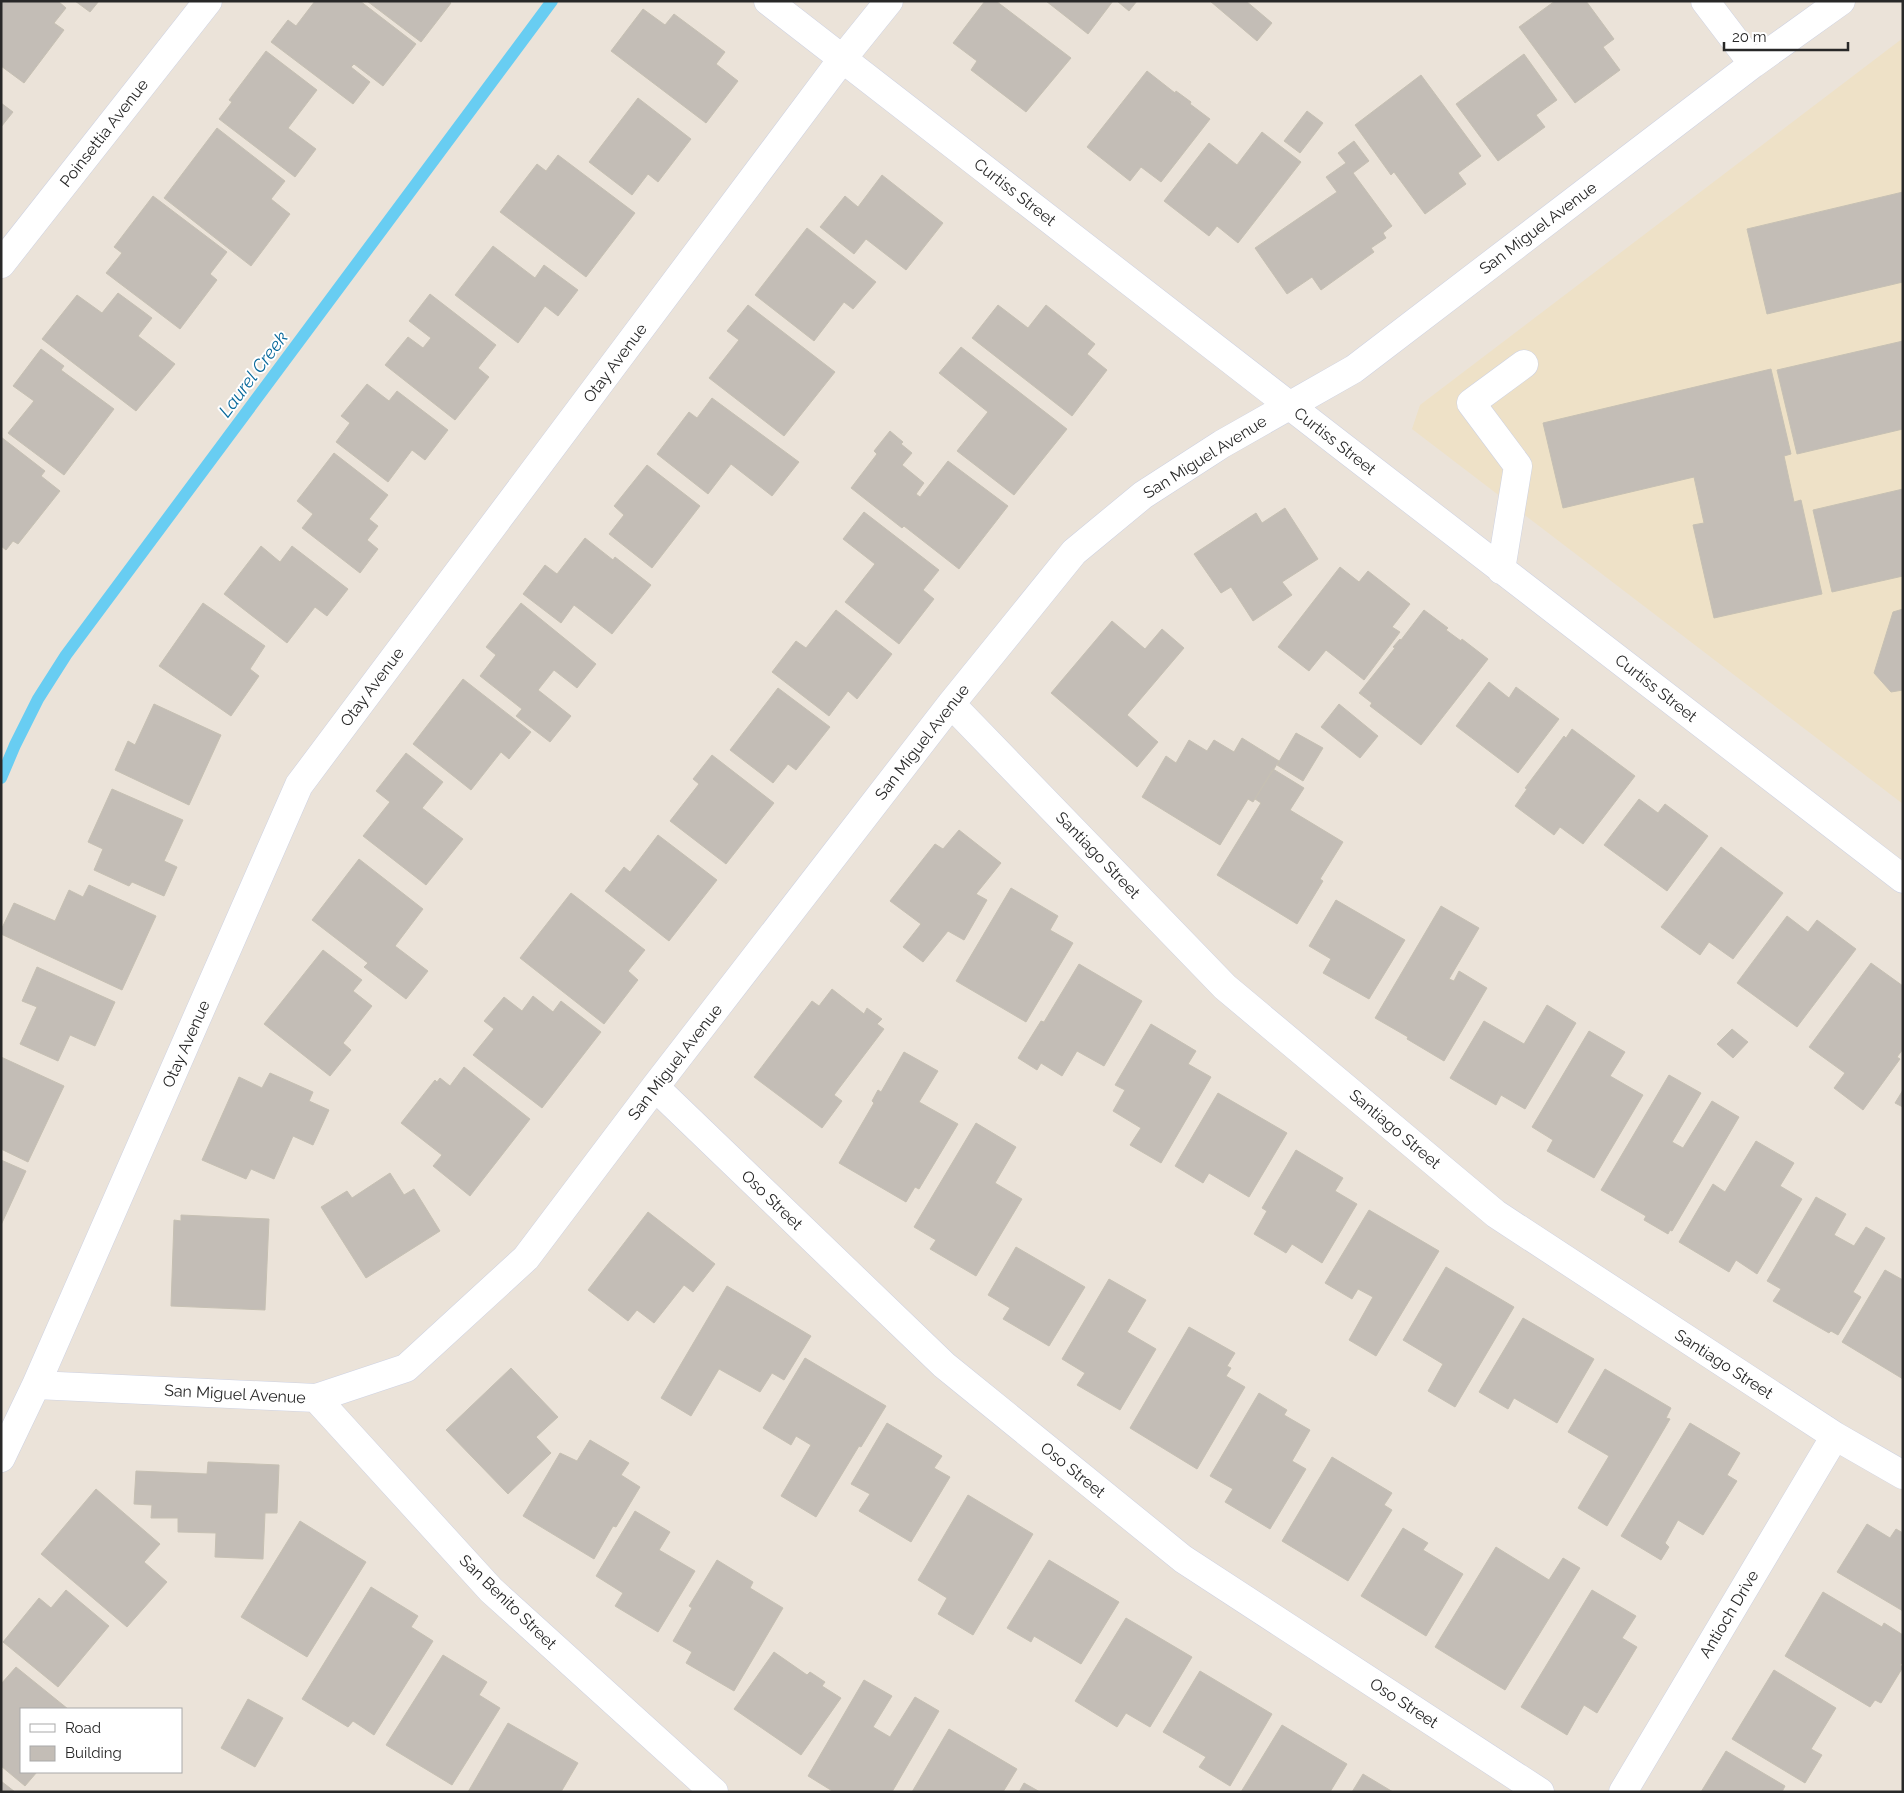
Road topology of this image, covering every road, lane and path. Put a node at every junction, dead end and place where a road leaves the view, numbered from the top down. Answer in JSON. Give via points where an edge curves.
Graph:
{"nodes":[{"id":1,"x":208,"y":1,"type":"edge"},
{"id":2,"x":768,"y":1,"type":"edge"},
{"id":3,"x":889,"y":1,"type":"edge"},
{"id":4,"x":1705,"y":1,"type":"edge"},
{"id":5,"x":1841,"y":1,"type":"edge"},
{"id":6,"x":843,"y":58,"type":"junction"},
{"id":7,"x":1753,"y":64,"type":"junction"},
{"id":8,"x":1,"y":264,"type":"edge"},
{"id":9,"x":1524,"y":364,"type":"dead end"},
{"id":10,"x":1289,"y":406,"type":"junction"},
{"id":11,"x":1502,"y":570,"type":"junction"},
{"id":12,"x":951,"y":704,"type":"junction"},
{"id":13,"x":1903,"y":879,"type":"edge"},
{"id":14,"x":655,"y":1087,"type":"junction"},
{"id":15,"x":36,"y":1385,"type":"junction"},
{"id":16,"x":316,"y":1398,"type":"junction"},
{"id":17,"x":1835,"y":1436,"type":"junction"},
{"id":18,"x":1,"y":1458,"type":"edge"},
{"id":19,"x":1903,"y":1475,"type":"edge"},
{"id":20,"x":714,"y":1792,"type":"edge"},
{"id":21,"x":1540,"y":1792,"type":"edge"},
{"id":22,"x":1623,"y":1792,"type":"edge"}],
"edges":[{"from":1,"to":8,"type":"street","name":"Poinsettia Avenue"},
{"from":2,"to":6,"type":"street","name":"Curtiss Street"},
{"from":3,"to":6,"type":"street","name":"Otay Avenue"},
{"from":4,"to":7,"type":"street"},
{"from":5,"to":7,"type":"street","name":"San Miguel Avenue"},
{"from":6,"to":10,"type":"street","name":"Curtiss Street"},
{"from":6,"to":15,"type":"street","name":"Otay Avenue","via":[[299,785]]},
{"from":7,"to":10,"type":"street","name":"San Miguel Avenue","via":[[1354,369]]},
{"from":9,"to":11,"type":"street","via":[[1472,403],[1518,466]]},
{"from":10,"to":11,"type":"street","name":"Curtiss Street"},
{"from":10,"to":12,"type":"street","name":"San Miguel Avenue","via":[[1143,495],[1074,552]]},
{"from":11,"to":13,"type":"street","name":"Curtiss Street"},
{"from":12,"to":14,"type":"street","name":"San Miguel Avenue"},
{"from":12,"to":17,"type":"street","name":"Santiago Street","via":[[1225,987],[1496,1214]]},
{"from":14,"to":16,"type":"street","name":"San Miguel Avenue","via":[[526,1258],[406,1368]]},
{"from":14,"to":21,"type":"street","name":"Oso Street","via":[[944,1365],[1183,1559]]},
{"from":15,"to":16,"type":"street","name":"San Miguel Avenue"},
{"from":15,"to":18,"type":"street","name":"Otay Avenue"},
{"from":16,"to":20,"type":"street","name":"San Benito Street","via":[[491,1590]]},
{"from":17,"to":19,"type":"street","name":"Santiago Street"},
{"from":17,"to":22,"type":"street","name":"Antioch Drive"}]}
